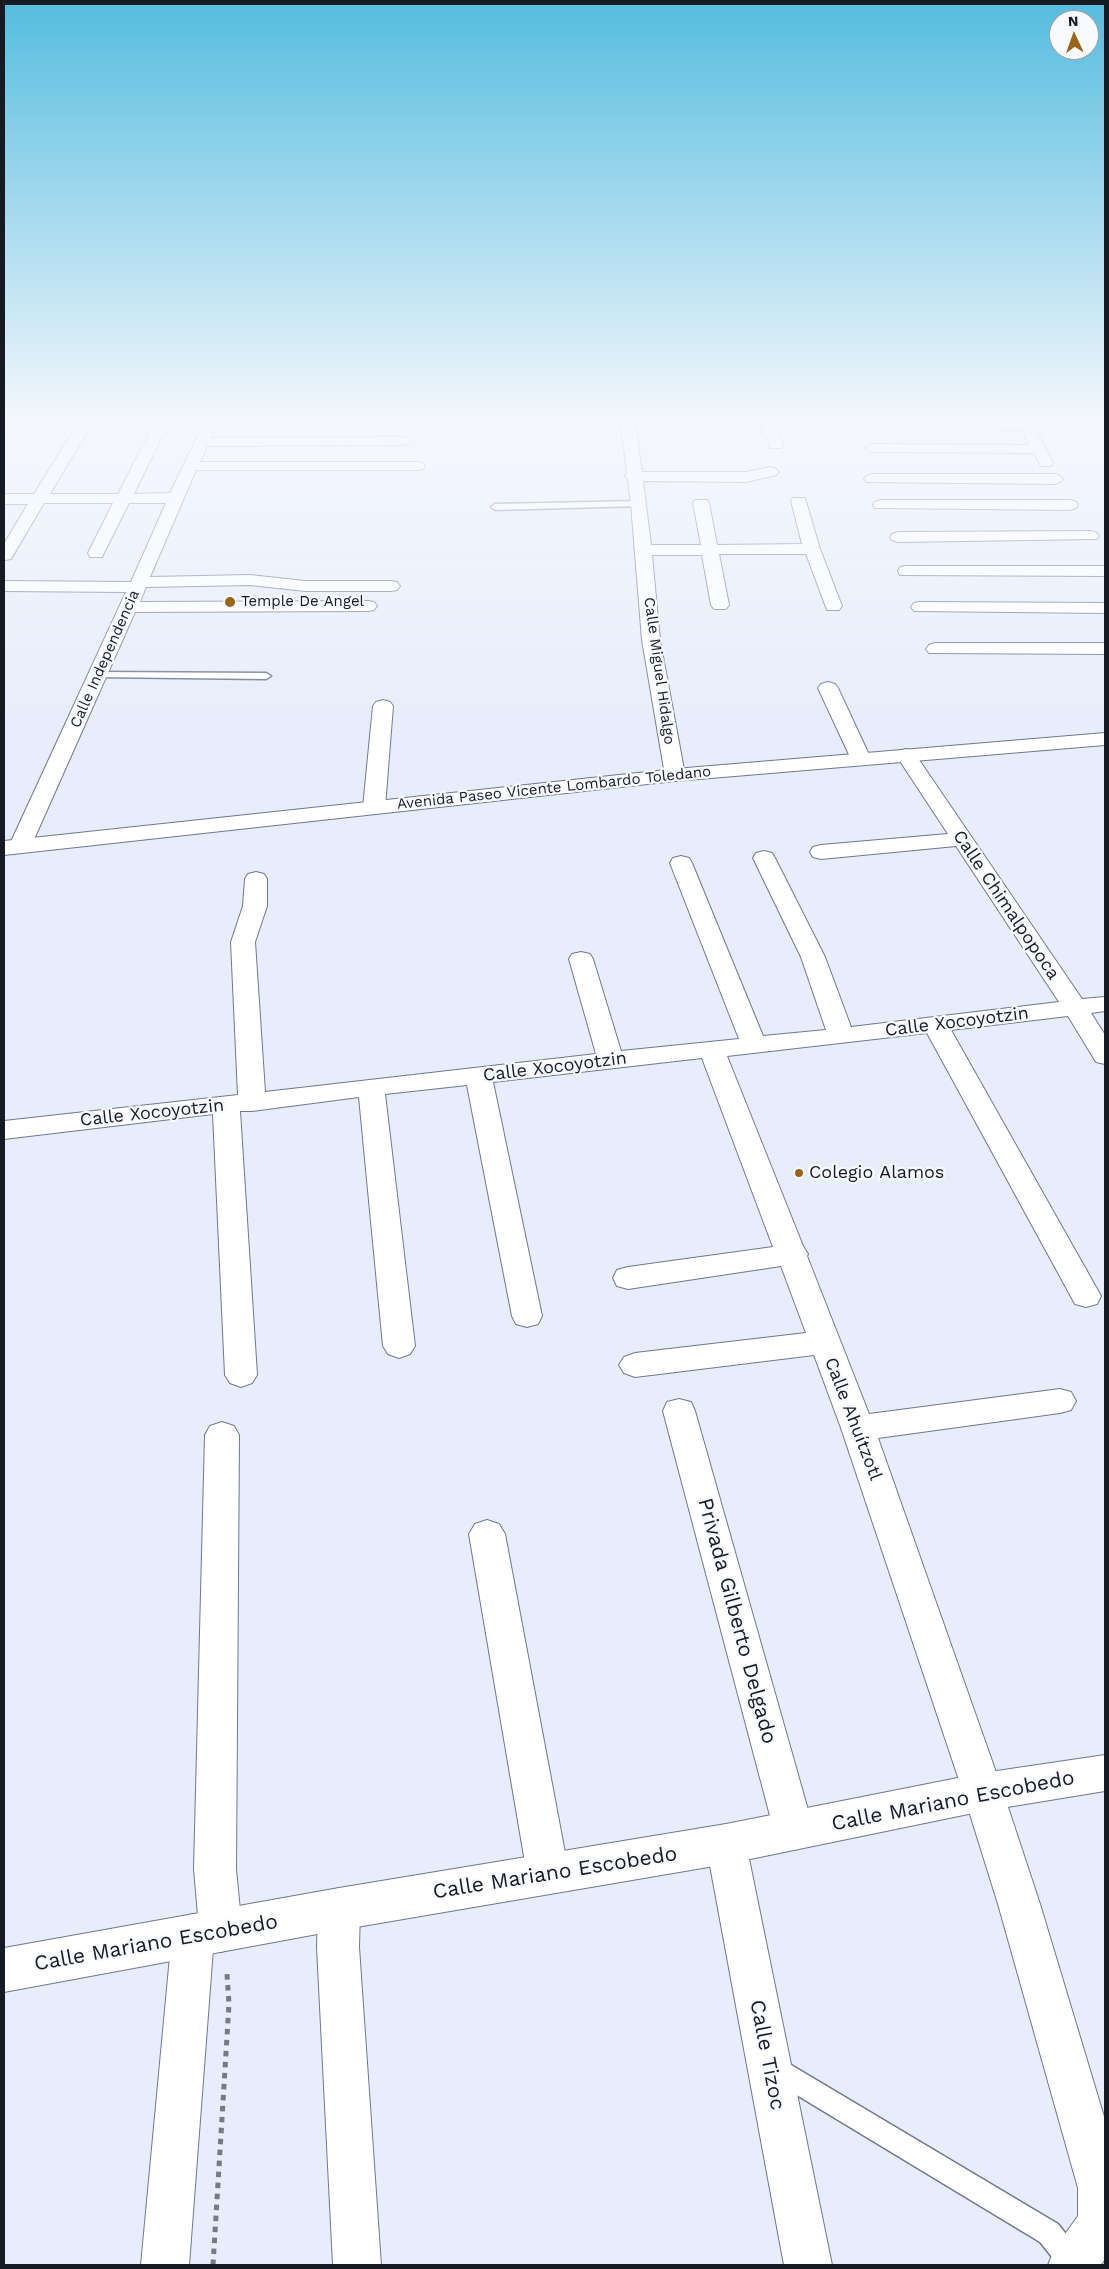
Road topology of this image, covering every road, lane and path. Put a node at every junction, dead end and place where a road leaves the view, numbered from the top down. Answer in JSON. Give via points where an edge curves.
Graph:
{"nodes":[{"id":1,"x":26,"y":523,"type":"edge"},
{"id":2,"x":112,"y":523,"type":"edge"},
{"id":3,"x":165,"y":523,"type":"edge"},
{"id":4,"x":640,"y":523,"type":"edge"},
{"id":5,"x":704,"y":523,"type":"edge"},
{"id":6,"x":805,"y":523,"type":"edge"},
{"id":7,"x":1085,"y":523,"type":"edge"},
{"id":8,"x":1095,"y":534,"type":"edge"},
{"id":9,"x":898,"y":537,"type":"dead end"},
{"id":10,"x":812,"y":549,"type":"junction"},
{"id":11,"x":643,"y":550,"type":"junction"},
{"id":12,"x":709,"y":550,"type":"junction"},
{"id":13,"x":1100,"y":552,"type":"dead end"},
{"id":14,"x":96,"y":553,"type":"dead end"},
{"id":15,"x":9,"y":555,"type":"edge"},
{"id":16,"x":906,"y":571,"type":"dead end"},
{"id":17,"x":1105,"y":571,"type":"edge"},
{"id":18,"x":138,"y":585,"type":"junction"},
{"id":19,"x":4,"y":586,"type":"edge"},
{"id":20,"x":391,"y":586,"type":"dead end"},
{"id":21,"x":368,"y":606,"type":"dead end"},
{"id":22,"x":720,"y":606,"type":"dead end"},
{"id":23,"x":833,"y":606,"type":"dead end"},
{"id":24,"x":127,"y":607,"type":"junction"},
{"id":25,"x":920,"y":608,"type":"dead end"},
{"id":26,"x":1105,"y":608,"type":"edge"},
{"id":27,"x":935,"y":649,"type":"dead end"},
{"id":28,"x":1105,"y":649,"type":"edge"},
{"id":29,"x":99,"y":675,"type":"junction"},
{"id":30,"x":266,"y":676,"type":"dead end"},
{"id":31,"x":828,"y":688,"type":"dead end"},
{"id":32,"x":382,"y":706,"type":"dead end"},
{"id":33,"x":1105,"y":739,"type":"edge"},
{"id":34,"x":906,"y":755,"type":"junction"},
{"id":35,"x":861,"y":759,"type":"junction"},
{"id":36,"x":675,"y":775,"type":"junction"},
{"id":37,"x":374,"y":808,"type":"junction"},
{"id":38,"x":962,"y":839,"type":"junction"},
{"id":39,"x":12,"y":847,"type":"edge"},
{"id":40,"x":821,"y":852,"type":"dead end"},
{"id":41,"x":764,"y":858,"type":"dead end"},
{"id":42,"x":681,"y":864,"type":"dead end"},
{"id":43,"x":256,"y":879,"type":"dead end"},
{"id":44,"x":581,"y":959,"type":"dead end"},
{"id":45,"x":1105,"y":1004,"type":"edge"},
{"id":46,"x":1075,"y":1007,"type":"junction"},
{"id":47,"x":935,"y":1024,"type":"junction"},
{"id":48,"x":840,"y":1036,"type":"junction"},
{"id":49,"x":754,"y":1045,"type":"junction"},
{"id":50,"x":712,"y":1050,"type":"junction"},
{"id":51,"x":1105,"y":1056,"type":"edge"},
{"id":52,"x":611,"y":1060,"type":"junction"},
{"id":53,"x":479,"y":1077,"type":"junction"},
{"id":54,"x":371,"y":1088,"type":"junction"},
{"id":55,"x":239,"y":1104,"type":"junction"},
{"id":56,"x":4,"y":1130,"type":"edge"},
{"id":57,"x":793,"y":1254,"type":"junction"},
{"id":58,"x":628,"y":1278,"type":"dead end"},
{"id":59,"x":1086,"y":1296,"type":"dead end"},
{"id":60,"x":527,"y":1316,"type":"dead end"},
{"id":61,"x":824,"y":1342,"type":"junction"},
{"id":62,"x":399,"y":1346,"type":"dead end"},
{"id":63,"x":635,"y":1365,"type":"dead end"},
{"id":64,"x":241,"y":1376,"type":"dead end"},
{"id":65,"x":1060,"y":1401,"type":"dead end"},
{"id":66,"x":679,"y":1411,"type":"dead end"},
{"id":67,"x":858,"y":1428,"type":"junction"},
{"id":68,"x":222,"y":1435,"type":"dead end"},
{"id":69,"x":487,"y":1534,"type":"dead end"},
{"id":70,"x":1105,"y":1773,"type":"edge"},
{"id":71,"x":983,"y":1792,"type":"junction"},
{"id":72,"x":794,"y":1831,"type":"junction"},
{"id":73,"x":726,"y":1844,"type":"junction"},
{"id":74,"x":548,"y":1874,"type":"junction"},
{"id":75,"x":339,"y":1908,"type":"junction"},
{"id":76,"x":207,"y":1933,"type":"junction"},
{"id":77,"x":4,"y":1970,"type":"edge"},
{"id":78,"x":769,"y":2063,"type":"junction"},
{"id":79,"x":165,"y":2265,"type":"edge"},
{"id":80,"x":213,"y":2265,"type":"edge"},
{"id":81,"x":357,"y":2265,"type":"edge"},
{"id":82,"x":808,"y":2265,"type":"edge"},
{"id":83,"x":1068,"y":2265,"type":"edge"},
{"id":84,"x":1072,"y":2265,"type":"edge"}],
"edges":[{"from":1,"to":15,"type":"street"},
{"from":2,"to":14,"type":"street"},
{"from":3,"to":18,"type":"street","name":"Calle Independencia"},
{"from":4,"to":11,"type":"street","name":"Calle Miguel Hidalgo"},
{"from":5,"to":12,"type":"street"},
{"from":6,"to":10,"type":"street"},
{"from":7,"to":8,"type":"street"},
{"from":8,"to":9,"type":"street"},
{"from":8,"to":13,"type":"street"},
{"from":10,"to":12,"type":"street"},
{"from":10,"to":23,"type":"street"},
{"from":11,"to":12,"type":"street"},
{"from":11,"to":36,"type":"street","name":"Calle Miguel Hidalgo","via":[[651,640]]},
{"from":12,"to":22,"type":"street"},
{"from":16,"to":17,"type":"street"},
{"from":18,"to":19,"type":"street"},
{"from":18,"to":20,"type":"street","via":[[250,580],[305,586]]},
{"from":18,"to":24,"type":"street","name":"Calle Independencia"},
{"from":21,"to":24,"type":"street"},
{"from":24,"to":29,"type":"street","name":"Calle Independencia"},
{"from":25,"to":26,"type":"street"},
{"from":27,"to":28,"type":"street"},
{"from":29,"to":30,"type":"lane"},
{"from":29,"to":39,"type":"street","name":"Calle Independencia"},
{"from":31,"to":35,"type":"street"},
{"from":32,"to":37,"type":"street"},
{"from":33,"to":34,"type":"street","name":"Avenida Paseo Vicente Lombardo Toledano"},
{"from":34,"to":35,"type":"street","name":"Avenida Paseo Vicente Lombardo Toledano"},
{"from":34,"to":38,"type":"street","name":"Calle Chimalpopoca"},
{"from":35,"to":36,"type":"street","name":"Avenida Paseo Vicente Lombardo Toledano"},
{"from":36,"to":37,"type":"street","name":"Avenida Paseo Vicente Lombardo Toledano"},
{"from":37,"to":39,"type":"street","name":"Avenida Paseo Vicente Lombardo Toledano"},
{"from":38,"to":40,"type":"street"},
{"from":38,"to":46,"type":"street","name":"Calle Chimalpopoca"},
{"from":41,"to":48,"type":"street","via":[[813,957]]},
{"from":42,"to":49,"type":"street"},
{"from":43,"to":55,"type":"street","via":[[255,906],[243,942]]},
{"from":44,"to":52,"type":"street"},
{"from":45,"to":46,"type":"street","name":"Calle Xocoyotzin"},
{"from":46,"to":47,"type":"street","name":"Calle Xocoyotzin"},
{"from":46,"to":51,"type":"street","name":"Calle Chimalpopoca"},
{"from":47,"to":48,"type":"street","name":"Calle Xocoyotzin"},
{"from":47,"to":59,"type":"street"},
{"from":48,"to":49,"type":"street","name":"Calle Xocoyotzin"},
{"from":49,"to":50,"type":"street","name":"Calle Xocoyotzin"},
{"from":50,"to":52,"type":"street","name":"Calle Xocoyotzin"},
{"from":50,"to":57,"type":"street","name":"Calle Ahuítzotl"},
{"from":52,"to":53,"type":"street","name":"Calle Xocoyotzin"},
{"from":53,"to":54,"type":"street","name":"Calle Xocoyotzin"},
{"from":53,"to":60,"type":"street"},
{"from":54,"to":55,"type":"street","name":"Calle Xocoyotzin"},
{"from":54,"to":62,"type":"street"},
{"from":55,"to":56,"type":"street","name":"Calle Xocoyotzin"},
{"from":55,"to":64,"type":"street"},
{"from":57,"to":58,"type":"street"},
{"from":57,"to":61,"type":"street","name":"Calle Ahuítzotl"},
{"from":61,"to":63,"type":"street"},
{"from":61,"to":67,"type":"street","name":"Calle Ahuítzotl"},
{"from":65,"to":67,"type":"street"},
{"from":66,"to":72,"type":"street","name":"Privada Gilberto Delgado"},
{"from":67,"to":71,"type":"street","name":"Calle Ahuítzotl"},
{"from":68,"to":76,"type":"street","via":[[216,1869]]},
{"from":69,"to":74,"type":"street"},
{"from":70,"to":71,"type":"street","name":"Calle Mariano Escobedo"},
{"from":71,"to":72,"type":"street","name":"Calle Mariano Escobedo"},
{"from":71,"to":84,"type":"street","name":"Calle Ahuítzotl","via":[[1102,2188],[1102,2223]]},
{"from":72,"to":73,"type":"street","name":"Calle Mariano Escobedo"},
{"from":73,"to":74,"type":"street","name":"Calle Mariano Escobedo"},
{"from":73,"to":78,"type":"street","name":"Calle Tizoc"},
{"from":74,"to":75,"type":"street","name":"Calle Mariano Escobedo"},
{"from":75,"to":76,"type":"street","name":"Calle Mariano Escobedo"},
{"from":75,"to":81,"type":"street","via":[[338,1947]]},
{"from":76,"to":77,"type":"street","name":"Calle Mariano Escobedo"},
{"from":76,"to":79,"type":"street"},
{"from":76,"to":80,"type":"path","via":[[228,1979],[229,2004]]},
{"from":78,"to":82,"type":"street","name":"Calle Tizoc"},
{"from":78,"to":83,"type":"lane","via":[[1049,2233],[1061,2248]]}]}
